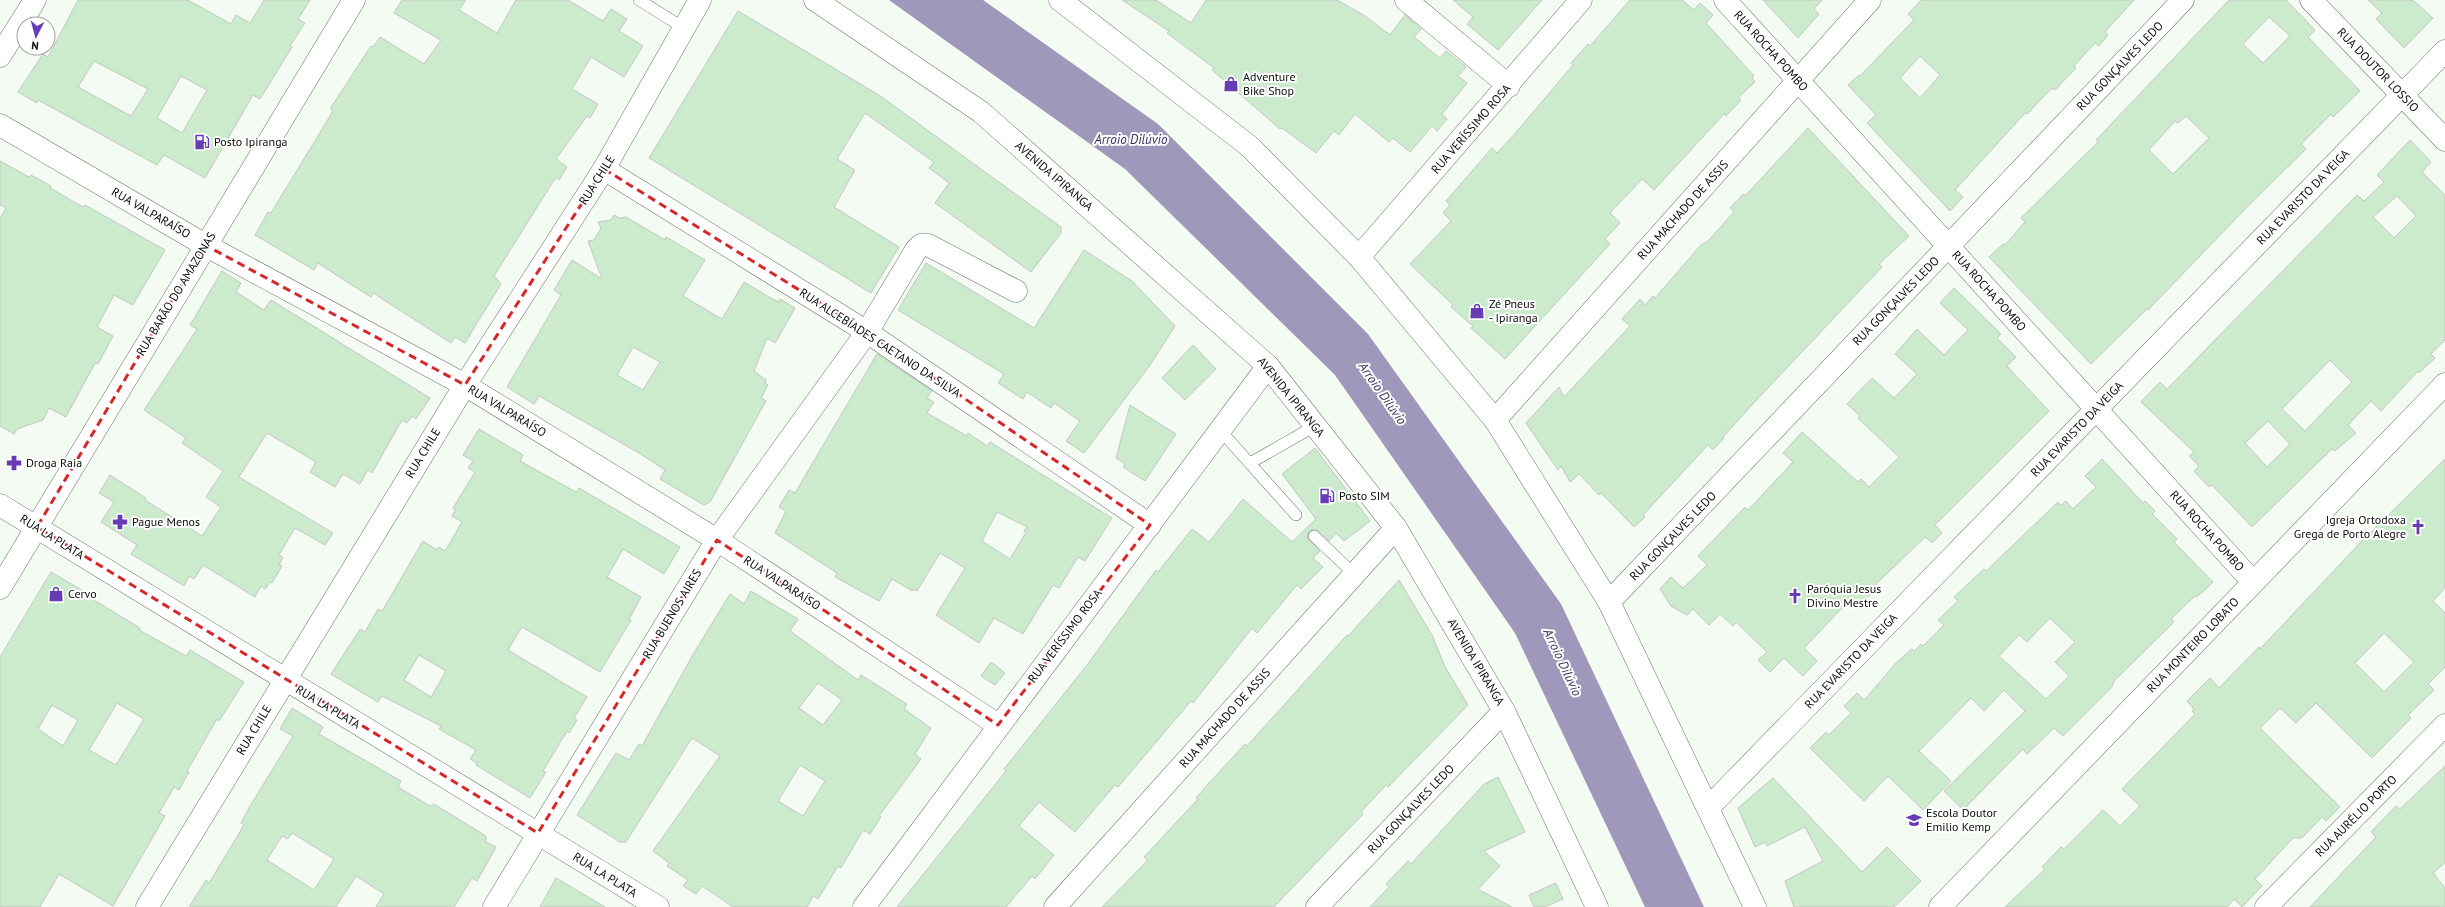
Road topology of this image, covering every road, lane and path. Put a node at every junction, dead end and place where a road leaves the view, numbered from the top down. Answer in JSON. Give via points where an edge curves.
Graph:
{"nodes":[{"id":1,"x":35,"y":0,"type":"edge"},
{"id":2,"x":354,"y":0,"type":"edge"},
{"id":3,"x":639,"y":0,"type":"edge"},
{"id":4,"x":700,"y":0,"type":"edge"},
{"id":5,"x":815,"y":0,"type":"edge"},
{"id":6,"x":1406,"y":0,"type":"edge"},
{"id":7,"x":1581,"y":0,"type":"edge"},
{"id":8,"x":1725,"y":0,"type":"edge"},
{"id":9,"x":1870,"y":0,"type":"edge"},
{"id":10,"x":2183,"y":0,"type":"edge"},
{"id":11,"x":2311,"y":0,"type":"edge"},
{"id":12,"x":1074,"y":4,"type":"edge"},
{"id":13,"x":684,"y":28,"type":"junction"},
{"id":14,"x":2445,"y":51,"type":"edge"},
{"id":15,"x":0,"y":56,"type":"edge"},
{"id":16,"x":1798,"y":81,"type":"junction"},
{"id":17,"x":1509,"y":86,"type":"junction"},
{"id":18,"x":2402,"y":95,"type":"junction"},
{"id":19,"x":0,"y":125,"type":"edge"},
{"id":20,"x":2445,"y":140,"type":"edge"},
{"id":21,"x":604,"y":169,"type":"junction"},
{"id":22,"x":205,"y":245,"type":"junction"},
{"id":23,"x":1948,"y":246,"type":"junction"},
{"id":24,"x":1359,"y":257,"type":"junction"},
{"id":25,"x":1016,"y":291,"type":"dead end"},
{"id":26,"x":867,"y":332,"type":"junction"},
{"id":27,"x":1268,"y":366,"type":"junction"},
{"id":28,"x":2445,"y":384,"type":"edge"},
{"id":29,"x":465,"y":385,"type":"junction"},
{"id":30,"x":2096,"y":409,"type":"junction"},
{"id":31,"x":1495,"y":420,"type":"junction"},
{"id":32,"x":1315,"y":426,"type":"junction"},
{"id":33,"x":1220,"y":430,"type":"junction"},
{"id":34,"x":1250,"y":463,"type":"junction"},
{"id":35,"x":0,"y":505,"type":"edge"},
{"id":36,"x":1296,"y":515,"type":"dead end"},
{"id":37,"x":1150,"y":525,"type":"junction"},
{"id":38,"x":37,"y":527,"type":"junction"},
{"id":39,"x":1396,"y":528,"type":"junction"},
{"id":40,"x":1314,"y":536,"type":"dead end"},
{"id":41,"x":717,"y":540,"type":"junction"},
{"id":42,"x":1354,"y":574,"type":"junction"},
{"id":43,"x":2253,"y":582,"type":"junction"},
{"id":44,"x":0,"y":588,"type":"edge"},
{"id":45,"x":1609,"y":602,"type":"junction"},
{"id":46,"x":284,"y":680,"type":"junction"},
{"id":47,"x":1504,"y":711,"type":"junction"},
{"id":48,"x":998,"y":725,"type":"junction"},
{"id":49,"x":2445,"y":725,"type":"edge"},
{"id":50,"x":1709,"y":807,"type":"junction"},
{"id":51,"x":538,"y":833,"type":"junction"},
{"id":52,"x":147,"y":907,"type":"edge"},
{"id":53,"x":494,"y":907,"type":"edge"},
{"id":54,"x":658,"y":907,"type":"edge"},
{"id":55,"x":864,"y":907,"type":"edge"},
{"id":56,"x":1055,"y":907,"type":"edge"},
{"id":57,"x":1317,"y":907,"type":"edge"},
{"id":58,"x":1597,"y":907,"type":"edge"},
{"id":59,"x":1755,"y":907,"type":"edge"},
{"id":60,"x":1940,"y":907,"type":"edge"},
{"id":61,"x":2266,"y":907,"type":"edge"}],
"edges":[{"from":1,"to":15,"type":"street"},
{"from":2,"to":22,"type":"street","name":"RUA BARÃO DO AMAZONAS"},
{"from":3,"to":13,"type":"lane","via":[[659,10]]},
{"from":4,"to":13,"type":"street","name":"RUA CHILE"},
{"from":5,"to":27,"type":"street","name":"AVENIDA IPIRANGA","via":[[981,112]]},
{"from":6,"to":17,"type":"street"},
{"from":7,"to":17,"type":"street","name":"RUA VERÍSSIMO ROSA"},
{"from":8,"to":16,"type":"street","name":"RUA ROCHA POMBO"},
{"from":9,"to":16,"type":"street","name":"RUA MACHADO DE ASSIS"},
{"from":10,"to":23,"type":"street","name":"RUA GONÇALVES LEDO"},
{"from":11,"to":18,"type":"street","name":"RUA DOUTOR LOSSIO"},
{"from":12,"to":24,"type":"street","via":[[1249,146]]},
{"from":13,"to":21,"type":"street","name":"RUA CHILE"},
{"from":14,"to":18,"type":"street","name":"RUA EVARISTO DA VEIGA"},
{"from":16,"to":23,"type":"street","name":"RUA ROCHA POMBO"},
{"from":16,"to":31,"type":"street","name":"RUA MACHADO DE ASSIS"},
{"from":17,"to":24,"type":"street","name":"RUA VERÍSSIMO ROSA"},
{"from":18,"to":20,"type":"street","name":"RUA DOUTOR LOSSIO"},
{"from":18,"to":30,"type":"street","name":"RUA EVARISTO DA VEIGA"},
{"from":19,"to":22,"type":"street","name":"RUA VALPARAÍSO"},
{"from":21,"to":26,"type":"street","name":"RUA ALCEBÍADES CAETANO DA SILVA"},
{"from":21,"to":29,"type":"street","name":"RUA CHILE"},
{"from":22,"to":29,"type":"street","name":"RUA VALPARAÍSO"},
{"from":22,"to":38,"type":"street","name":"RUA BARÃO DO AMAZONAS"},
{"from":23,"to":30,"type":"street","name":"RUA ROCHA POMBO"},
{"from":23,"to":45,"type":"street","name":"RUA GONÇALVES LEDO"},
{"from":24,"to":31,"type":"street"},
{"from":25,"to":26,"type":"street","name":"RUA BUENOS AIRES","via":[[928,245],[921,245]]},
{"from":26,"to":37,"type":"street","name":"RUA ALCEBÍADES CAETANO DA SILVA"},
{"from":26,"to":41,"type":"street","name":"RUA BUENOS AIRES"},
{"from":27,"to":32,"type":"street","name":"AVENIDA IPIRANGA"},
{"from":27,"to":33,"type":"street","name":"RUA VERÍSSIMO ROSA"},
{"from":28,"to":43,"type":"street","name":"RUA MONTEIRO LOBATO"},
{"from":29,"to":41,"type":"street","name":"RUA VALPARAÍSO"},
{"from":29,"to":46,"type":"street","name":"RUA CHILE"},
{"from":30,"to":43,"type":"street","name":"RUA ROCHA POMBO"},
{"from":30,"to":50,"type":"street","name":"RUA EVARISTO DA VEIGA"},
{"from":31,"to":45,"type":"street"},
{"from":32,"to":34,"type":"lane"},
{"from":32,"to":39,"type":"street","name":"AVENIDA IPIRANGA"},
{"from":33,"to":34,"type":"lane"},
{"from":33,"to":37,"type":"street","name":"RUA VERÍSSIMO ROSA"},
{"from":34,"to":36,"type":"lane"},
{"from":35,"to":38,"type":"street","name":"RUA LA PLATA"},
{"from":37,"to":48,"type":"street","name":"RUA VERÍSSIMO ROSA"},
{"from":38,"to":44,"type":"street","name":"RUA BARÃO DO AMAZONAS"},
{"from":38,"to":46,"type":"street","name":"RUA LA PLATA"},
{"from":39,"to":42,"type":"street","name":"RUA MACHADO DE ASSIS"},
{"from":39,"to":47,"type":"street","name":"AVENIDA IPIRANGA"},
{"from":40,"to":42,"type":"lane"},
{"from":41,"to":48,"type":"street","name":"RUA VALPARAÍSO"},
{"from":41,"to":51,"type":"street","name":"RUA BUENOS AIRES"},
{"from":42,"to":56,"type":"street","name":"RUA MACHADO DE ASSIS"},
{"from":43,"to":60,"type":"street","name":"RUA MONTEIRO LOBATO"},
{"from":45,"to":50,"type":"street"},
{"from":46,"to":51,"type":"street","name":"RUA LA PLATA"},
{"from":46,"to":52,"type":"street","name":"RUA CHILE"},
{"from":47,"to":57,"type":"street","name":"RUA GONÇALVES LEDO"},
{"from":47,"to":58,"type":"street","name":"AVENIDA IPIRANGA"},
{"from":48,"to":55,"type":"street","name":"RUA VERÍSSIMO ROSA"},
{"from":49,"to":61,"type":"street","name":"RUA AURÉLIO PORTO"},
{"from":50,"to":59,"type":"street"},
{"from":51,"to":53,"type":"street","name":"RUA BUENOS AIRES"},
{"from":51,"to":54,"type":"street","name":"RUA LA PLATA"}]}
